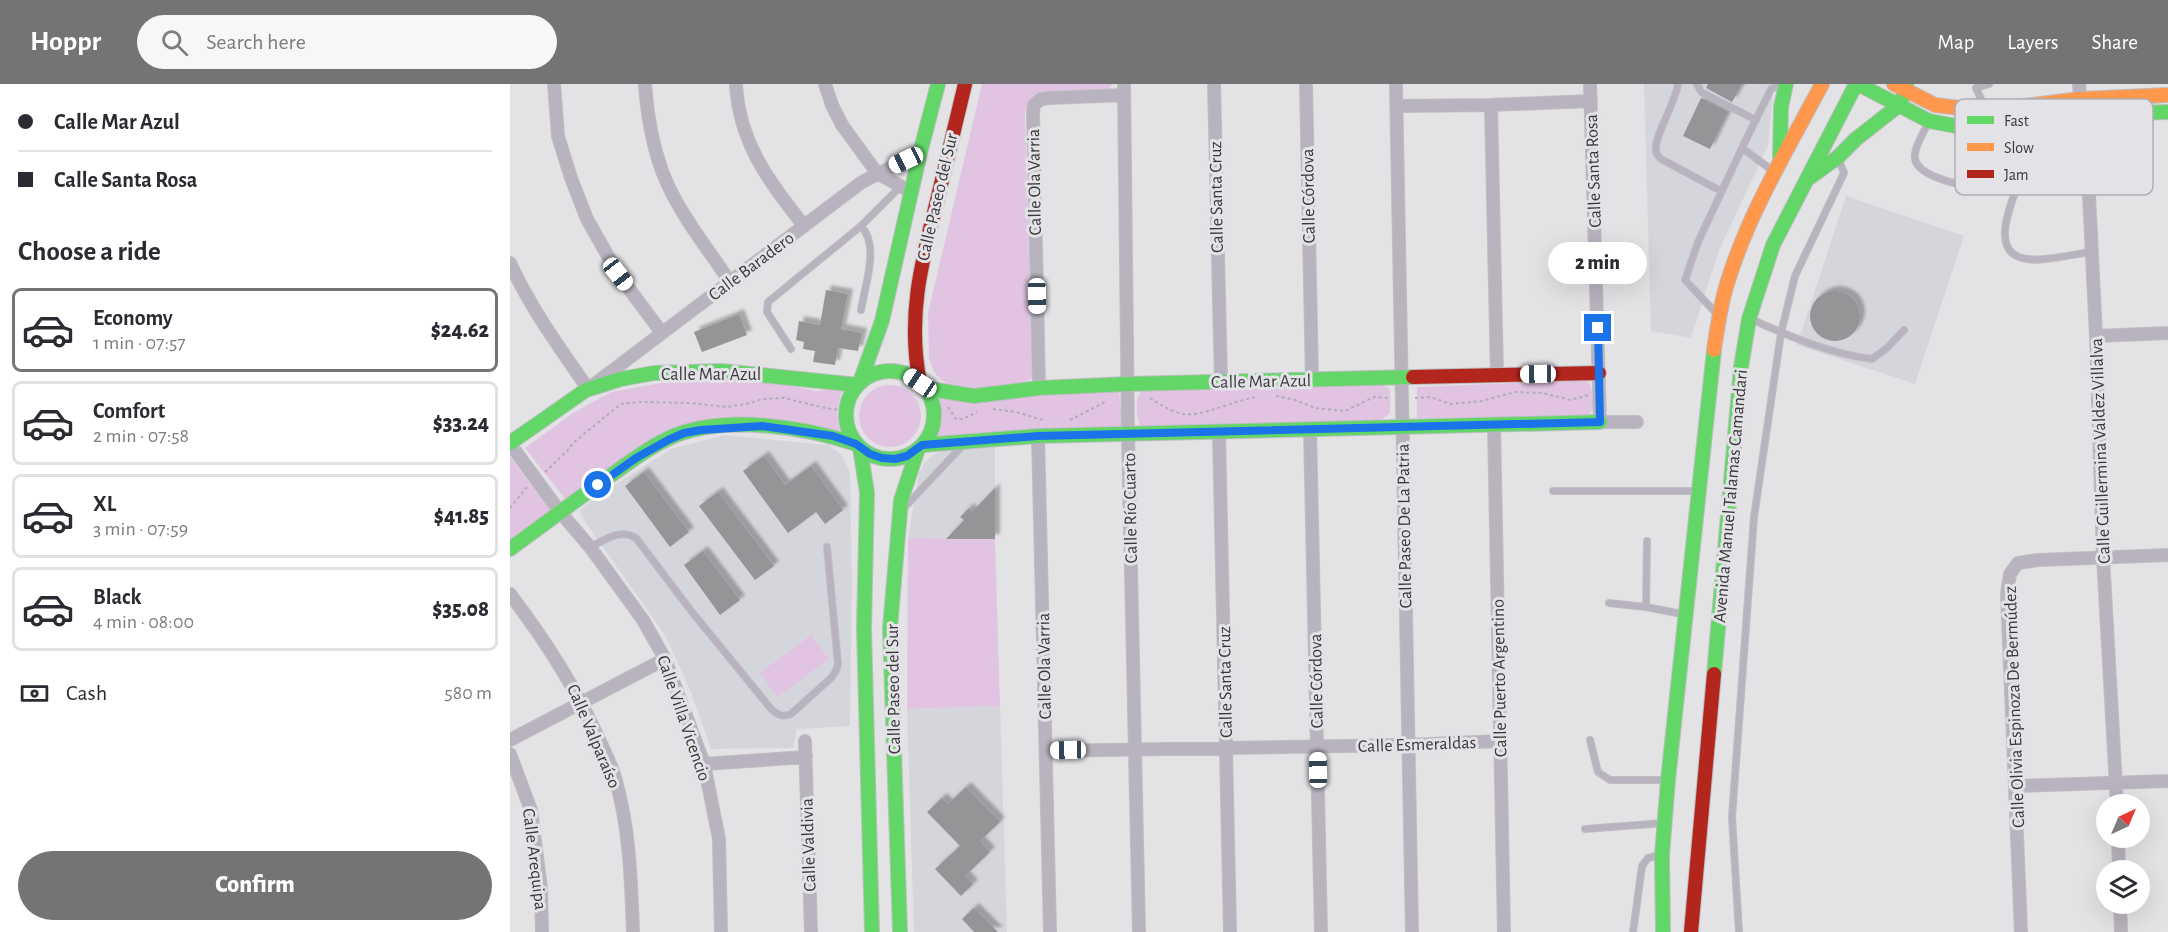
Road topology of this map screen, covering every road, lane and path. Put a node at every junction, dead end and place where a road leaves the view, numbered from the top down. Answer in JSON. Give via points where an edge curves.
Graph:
{"nodes":[{"id":1,"x":554,"y":84,"type":"edge"},
{"id":2,"x":645,"y":84,"type":"edge"},
{"id":3,"x":736,"y":84,"type":"edge"},
{"id":4,"x":825,"y":84,"type":"edge"},
{"id":5,"x":938,"y":84,"type":"edge"},
{"id":6,"x":965,"y":84,"type":"edge"},
{"id":7,"x":1214,"y":84,"type":"edge"},
{"id":8,"x":1306,"y":84,"type":"edge"},
{"id":9,"x":1396,"y":84,"type":"edge"},
{"id":10,"x":1590,"y":84,"type":"edge"},
{"id":11,"x":1678,"y":84,"type":"edge"},
{"id":12,"x":1697,"y":84,"type":"edge"},
{"id":13,"x":1784,"y":84,"type":"edge"},
{"id":14,"x":1822,"y":84,"type":"edge"},
{"id":15,"x":1857,"y":84,"type":"edge"},
{"id":16,"x":1989,"y":84,"type":"edge"},
{"id":17,"x":2079,"y":84,"type":"edge"},
{"id":18,"x":1902,"y":86,"type":"edge"},
{"id":19,"x":1973,"y":86,"type":"edge"},
{"id":20,"x":1124,"y":89,"type":"edge"},
{"id":21,"x":2168,"y":95,"type":"edge"},
{"id":22,"x":2080,"y":99,"type":"joint"},
{"id":23,"x":1591,"y":101,"type":"junction"},
{"id":24,"x":1491,"y":105,"type":"junction"},
{"id":25,"x":1397,"y":106,"type":"junction"},
{"id":26,"x":1898,"y":106,"type":"junction"},
{"id":27,"x":1955,"y":110,"type":"edge"},
{"id":28,"x":2168,"y":112,"type":"edge"},
{"id":29,"x":2153,"y":113,"type":"edge"},
{"id":30,"x":1756,"y":120,"type":"junction"},
{"id":31,"x":1929,"y":121,"type":"junction"},
{"id":32,"x":1955,"y":126,"type":"edge"},
{"id":33,"x":1742,"y":148,"type":"junction"},
{"id":34,"x":920,"y":153,"type":"junction"},
{"id":35,"x":1838,"y":157,"type":"junction"},
{"id":36,"x":1777,"y":170,"type":"junction"},
{"id":37,"x":877,"y":173,"type":"junction"},
{"id":38,"x":1805,"y":181,"type":"junction"},
{"id":39,"x":1955,"y":183,"type":"edge"},
{"id":40,"x":905,"y":190,"type":"junction"},
{"id":41,"x":1721,"y":190,"type":"junction"},
{"id":42,"x":2015,"y":195,"type":"edge"},
{"id":43,"x":2089,"y":195,"type":"edge"},
{"id":44,"x":861,"y":225,"type":"junction"},
{"id":45,"x":804,"y":226,"type":"junction"},
{"id":46,"x":2091,"y":252,"type":"junction"},
{"id":47,"x":510,"y":263,"type":"edge"},
{"id":48,"x":730,"y":282,"type":"junction"},
{"id":49,"x":861,"y":310,"type":"dead end"},
{"id":50,"x":1719,"y":316,"type":"junction"},
{"id":51,"x":1749,"y":319,"type":"junction"},
{"id":52,"x":1904,"y":330,"type":"dead end"},
{"id":53,"x":662,"y":333,"type":"junction"},
{"id":54,"x":1781,"y":333,"type":"junction"},
{"id":55,"x":2168,"y":333,"type":"edge"},
{"id":56,"x":2096,"y":336,"type":"junction"},
{"id":57,"x":791,"y":349,"type":"dead end"},
{"id":58,"x":1599,"y":373,"type":"junction"},
{"id":59,"x":1497,"y":375,"type":"junction"},
{"id":60,"x":1401,"y":378,"type":"junction"},
{"id":61,"x":1312,"y":380,"type":"junction"},
{"id":62,"x":1221,"y":382,"type":"junction"},
{"id":63,"x":859,"y":383,"type":"junction"},
{"id":64,"x":926,"y":387,"type":"junction"},
{"id":65,"x":1039,"y":388,"type":"junction"},
{"id":66,"x":588,"y":389,"type":"junction"},
{"id":67,"x":1128,"y":390,"type":"junction"},
{"id":68,"x":1600,"y":395,"type":"junction"},
{"id":69,"x":1267,"y":396,"type":"dead end"},
{"id":70,"x":1259,"y":397,"type":"dead end"},
{"id":71,"x":1402,"y":398,"type":"junction"},
{"id":72,"x":1068,"y":420,"type":"dead end"},
{"id":73,"x":1050,"y":421,"type":"dead end"},
{"id":74,"x":1600,"y":422,"type":"junction"},
{"id":75,"x":1637,"y":422,"type":"dead end"},
{"id":76,"x":1494,"y":425,"type":"junction"},
{"id":77,"x":1402,"y":427,"type":"junction"},
{"id":78,"x":1310,"y":429,"type":"junction"},
{"id":79,"x":1219,"y":432,"type":"junction"},
{"id":80,"x":1128,"y":434,"type":"junction"},
{"id":81,"x":1038,"y":436,"type":"junction"},
{"id":82,"x":968,"y":441,"type":"junction"},
{"id":83,"x":510,"y":443,"type":"edge"},
{"id":84,"x":858,"y":445,"type":"junction"},
{"id":85,"x":920,"y":447,"type":"junction"},
{"id":86,"x":1553,"y":491,"type":"dead end"},
{"id":87,"x":1698,"y":491,"type":"junction"},
{"id":88,"x":560,"y":512,"type":"junction"},
{"id":89,"x":900,"y":513,"type":"junction"},
{"id":90,"x":1647,"y":541,"type":"dead end"},
{"id":91,"x":590,"y":547,"type":"junction"},
{"id":92,"x":827,"y":547,"type":"dead end"},
{"id":93,"x":510,"y":549,"type":"edge"},
{"id":94,"x":2168,"y":555,"type":"edge"},
{"id":95,"x":2103,"y":557,"type":"junction"},
{"id":96,"x":510,"y":594,"type":"edge"},
{"id":97,"x":1609,"y":603,"type":"dead end"},
{"id":98,"x":1646,"y":607,"type":"junction"},
{"id":99,"x":1685,"y":615,"type":"junction"},
{"id":100,"x":665,"y":659,"type":"junction"},
{"id":101,"x":582,"y":702,"type":"junction"},
{"id":102,"x":510,"y":740,"type":"edge"},
{"id":103,"x":1590,"y":740,"type":"dead end"},
{"id":104,"x":805,"y":741,"type":"dead end"},
{"id":105,"x":1500,"y":741,"type":"junction"},
{"id":106,"x":1407,"y":745,"type":"junction"},
{"id":107,"x":1317,"y":747,"type":"junction"},
{"id":108,"x":1226,"y":748,"type":"junction"},
{"id":109,"x":1135,"y":749,"type":"junction"},
{"id":110,"x":1046,"y":751,"type":"junction"},
{"id":111,"x":510,"y":754,"type":"edge"},
{"id":112,"x":806,"y":757,"type":"junction"},
{"id":113,"x":704,"y":764,"type":"junction"},
{"id":114,"x":1668,"y":780,"type":"junction"},
{"id":115,"x":2168,"y":781,"type":"edge"},
{"id":116,"x":2116,"y":783,"type":"junction"},
{"id":117,"x":2017,"y":786,"type":"junction"},
{"id":118,"x":2117,"y":794,"type":"edge"},
{"id":119,"x":1664,"y":823,"type":"junction"},
{"id":120,"x":1585,"y":829,"type":"dead end"},
{"id":121,"x":1662,"y":855,"type":"junction"},
{"id":122,"x":2120,"y":914,"type":"edge"},
{"id":123,"x":542,"y":932,"type":"edge"},
{"id":124,"x":633,"y":932,"type":"edge"},
{"id":125,"x":721,"y":932,"type":"edge"},
{"id":126,"x":811,"y":932,"type":"edge"},
{"id":127,"x":872,"y":932,"type":"edge"},
{"id":128,"x":900,"y":932,"type":"edge"},
{"id":129,"x":1050,"y":932,"type":"edge"},
{"id":130,"x":1139,"y":932,"type":"edge"},
{"id":131,"x":1230,"y":932,"type":"edge"},
{"id":132,"x":1322,"y":932,"type":"edge"},
{"id":133,"x":1412,"y":932,"type":"edge"},
{"id":134,"x":1504,"y":932,"type":"edge"},
{"id":135,"x":1633,"y":932,"type":"edge"},
{"id":136,"x":1663,"y":932,"type":"edge"},
{"id":137,"x":1691,"y":932,"type":"edge"},
{"id":138,"x":1739,"y":932,"type":"edge"},
{"id":139,"x":2021,"y":932,"type":"edge"},
{"id":140,"x":2121,"y":932,"type":"edge"}],
"edges":[{"from":1,"to":53,"type":"street","via":[[558,136],[587,219],[618,274]]},
{"from":2,"to":48,"type":"street","via":[[662,170]]},
{"from":3,"to":45,"type":"street","via":[[739,112],[754,155]]},
{"from":4,"to":37,"type":"street","via":[[842,125]]},
{"from":5,"to":34,"type":"main road","name":"Calle Paseo del Sur"},
{"from":6,"to":64,"type":"main road","name":"Calle Paseo del Sur","via":[[915,302],[913,343]]},
{"from":7,"to":62,"type":"street","name":"Calle Santa Cruz"},
{"from":8,"to":61,"type":"street","name":"Calle Córdova"},
{"from":9,"to":25,"type":"street","name":"Calle Paseo De La Patria"},
{"from":10,"to":23,"type":"street","name":"Calle Santa Rosa"},
{"from":11,"to":41,"type":"lane","via":[[1656,152],[1660,159]]},
{"from":12,"to":30,"type":"lane","via":[[1701,92]]},
{"from":13,"to":30,"type":"lane","via":[[1771,89]]},
{"from":13,"to":36,"type":"main road"},
{"from":14,"to":36,"type":"main road","name":"Avenida Manuel Talamas Camandari"},
{"from":15,"to":26,"type":"main road"},
{"from":15,"to":38,"type":"main road","name":"Avenida Manuel Talamas Camandari"},
{"from":16,"to":19,"type":"lane"},
{"from":17,"to":22,"type":"street","name":"Calle Guillermina Valdez Villalva"},
{"from":18,"to":26,"type":"main road"},
{"from":18,"to":27,"type":"main road","via":[[1935,105]]},
{"from":20,"to":65,"type":"street","name":"Calle Ola Varria","via":[[1041,99],[1032,112]]},
{"from":20,"to":67,"type":"street","name":"Calle Río Cuarto"},
{"from":21,"to":22,"type":"main road"},
{"from":23,"to":24,"type":"street","name":"Calle Santa Rosa"},
{"from":23,"to":58,"type":"street","name":"Calle Santa Rosa"},
{"from":24,"to":25,"type":"street","name":"Calle Santa Rosa"},
{"from":24,"to":59,"type":"street"},
{"from":25,"to":60,"type":"street","name":"Calle Paseo De La Patria"},
{"from":26,"to":31,"type":"main road"},
{"from":26,"to":35,"type":"main road"},
{"from":28,"to":29,"type":"main road"},
{"from":30,"to":33,"type":"lane"},
{"from":31,"to":32,"type":"main road"},
{"from":31,"to":39,"type":"lane","via":[[1915,154],[1917,166]]},
{"from":33,"to":36,"type":"lane"},
{"from":33,"to":41,"type":"lane"},
{"from":34,"to":37,"type":"street","name":"Calle Baradero"},
{"from":34,"to":40,"type":"main road","name":"Calle Paseo del Sur"},
{"from":35,"to":38,"type":"main road"},
{"from":35,"to":54,"type":"lane","via":[[1844,173],[1795,276]]},
{"from":36,"to":50,"type":"main road","name":"Avenida Manuel Talamas Camandari","via":[[1737,255]]},
{"from":37,"to":40,"type":"street"},
{"from":37,"to":45,"type":"street","name":"Calle Baradero"},
{"from":38,"to":51,"type":"main road","name":"Avenida Manuel Talamas Camandari","via":[[1773,245]]},
{"from":40,"to":44,"type":"lane"},
{"from":40,"to":63,"type":"main road","name":"Calle Paseo del Sur","via":[[882,321]]},
{"from":41,"to":50,"type":"lane","via":[[1685,280]]},
{"from":42,"to":46,"type":"lane","via":[[2004,227],[2006,246],[2014,256],[2029,260]]},
{"from":43,"to":46,"type":"street","name":"Calle Guillermina Valdez Villalva"},
{"from":44,"to":49,"type":"lane","via":[[872,247]]},
{"from":44,"to":57,"type":"lane","via":[[768,302],[767,312]]},
{"from":45,"to":48,"type":"street","name":"Calle Baradero"},
{"from":46,"to":56,"type":"street","name":"Calle Guillermina Valdez Villalva"},
{"from":47,"to":66,"type":"street","via":[[527,299]]},
{"from":48,"to":53,"type":"street","name":"Calle Baradero"},
{"from":50,"to":87,"type":"main road","name":"Avenida Manuel Talamas Camandari"},
{"from":51,"to":54,"type":"lane"},
{"from":51,"to":137,"type":"main road","name":"Avenida Manuel Talamas Camandari","via":[[1741,367]]},
{"from":52,"to":54,"type":"lane","via":[[1872,359],[1854,357]]},
{"from":53,"to":66,"type":"street","name":"Calle Baradero"},
{"from":54,"to":138,"type":"lane","via":[[1754,518],[1732,817]]},
{"from":55,"to":56,"type":"street"},
{"from":56,"to":95,"type":"street","name":"Calle Guillermina Valdez Villalva"},
{"from":58,"to":59,"type":"main road","name":"Calle Mar Azul"},
{"from":58,"to":68,"type":"street","name":"Calle Santa Rosa"},
{"from":59,"to":60,"type":"main road","name":"Calle Mar Azul"},
{"from":60,"to":61,"type":"main road","name":"Calle Mar Azul"},
{"from":60,"to":71,"type":"street","name":"Calle Paseo De La Patria"},
{"from":61,"to":62,"type":"main road","name":"Calle Mar Azul"},
{"from":62,"to":67,"type":"main road","name":"Calle Mar Azul"},
{"from":63,"to":64,"type":"main road","via":[[873,373],[895,371]]},
{"from":63,"to":66,"type":"main road","name":"Calle Mar Azul","via":[[765,373],[688,371],[622,379]]},
{"from":63,"to":84,"type":"main road","via":[[846,411],[846,423]]},
{"from":64,"to":65,"type":"main road","name":"Calle Mar Azul","via":[[974,396]]},
{"from":64,"to":73,"type":"path","via":[[956,418],[963,419],[984,408]]},
{"from":64,"to":85,"type":"main road","via":[[933,420],[930,434]]},
{"from":65,"to":67,"type":"main road","name":"Calle Mar Azul"},
{"from":66,"to":83,"type":"main road","name":"Calle Mar Azul"},
{"from":67,"to":70,"type":"path","via":[[1169,410],[1191,415]]},
{"from":67,"to":72,"type":"path"},
{"from":67,"to":80,"type":"street","name":"Calle Río Cuarto"},
{"from":68,"to":71,"type":"path","via":[[1571,400],[1515,392],[1451,404],[1430,397]]},
{"from":68,"to":74,"type":"street","name":"Calle Santa Rosa"},
{"from":69,"to":71,"type":"path","via":[[1345,411],[1374,397]]},
{"from":71,"to":77,"type":"street","name":"Calle Paseo De La Patria"},
{"from":74,"to":75,"type":"street"},
{"from":74,"to":76,"type":"main road"},
{"from":76,"to":77,"type":"main road"},
{"from":76,"to":105,"type":"street","name":"Calle Puerto Argentino"},
{"from":77,"to":78,"type":"main road"},
{"from":77,"to":106,"type":"street","name":"Calle Paseo De La Patria"},
{"from":78,"to":79,"type":"main road"},
{"from":78,"to":107,"type":"street","name":"Calle Córdova"},
{"from":79,"to":80,"type":"main road"},
{"from":79,"to":108,"type":"street","name":"Calle Santa Cruz"},
{"from":80,"to":81,"type":"main road"},
{"from":80,"to":109,"type":"street","name":"Calle Río Cuarto"},
{"from":81,"to":82,"type":"main road"},
{"from":81,"to":110,"type":"street","name":"Calle Ola Varria"},
{"from":82,"to":85,"type":"main road"},
{"from":82,"to":89,"type":"lane"},
{"from":83,"to":88,"type":"street","name":"Calle Villa Vicencio"},
{"from":84,"to":85,"type":"main road","via":[[870,454],[888,459],[907,456]]},
{"from":84,"to":88,"type":"main road","via":[[833,436],[762,426],[684,433],[636,458]]},
{"from":84,"to":127,"type":"main road","name":"Calle Paseo del Sur","via":[[867,493],[864,628]]},
{"from":85,"to":89,"type":"main road","name":"Calle Paseo del Sur"},
{"from":86,"to":87,"type":"lane"},
{"from":87,"to":99,"type":"main road","name":"Avenida Manuel Talamas Camandari"},
{"from":88,"to":91,"type":"street","name":"Calle Villa Vicencio"},
{"from":88,"to":93,"type":"main road"},
{"from":89,"to":128,"type":"main road","name":"Calle Paseo del Sur","via":[[890,628]]},
{"from":90,"to":98,"type":"lane"},
{"from":91,"to":92,"type":"lane","via":[[625,533],[640,541],[772,710],[784,716],[831,678],[838,664]]},
{"from":91,"to":100,"type":"street","name":"Calle Villa Vicencio","via":[[643,620]]},
{"from":94,"to":95,"type":"street","name":"Calle Olivia Espinoza De Bermúdez"},
{"from":95,"to":116,"type":"street","name":"Calle Guillermina Valdez Villalva"},
{"from":95,"to":117,"type":"street","name":"Calle Olivia Espinoza De Bermúdez","via":[[2018,563],[2010,574],[2007,594]]},
{"from":96,"to":101,"type":"street","name":"Calle Valparaíso","via":[[546,642]]},
{"from":97,"to":98,"type":"lane"},
{"from":98,"to":99,"type":"lane"},
{"from":99,"to":114,"type":"main road","name":"Avenida Manuel Talamas Camandari"},
{"from":100,"to":101,"type":"street"},
{"from":100,"to":113,"type":"street","name":"Calle Villa Vicencio"},
{"from":101,"to":102,"type":"street"},
{"from":101,"to":124,"type":"street","name":"Calle Valparaíso","via":[[616,779],[627,829]]},
{"from":103,"to":114,"type":"lane","via":[[1598,772],[1610,780]]},
{"from":104,"to":112,"type":"street","name":"Calle Valdivia"},
{"from":105,"to":106,"type":"street","name":"Calle Esmeraldas"},
{"from":105,"to":134,"type":"street","name":"Calle Puerto Argentino"},
{"from":106,"to":107,"type":"street","name":"Calle Esmeraldas"},
{"from":106,"to":133,"type":"street","name":"Calle Paseo De La Patria"},
{"from":107,"to":108,"type":"street","name":"Calle Esmeraldas"},
{"from":107,"to":132,"type":"street","name":"Calle Córdova"},
{"from":108,"to":109,"type":"street","name":"Calle Esmeraldas"},
{"from":108,"to":131,"type":"street","name":"Calle Santa Cruz"},
{"from":109,"to":110,"type":"street","name":"Calle Esmeraldas"},
{"from":109,"to":130,"type":"street","name":"Calle Río Cuarto"},
{"from":110,"to":129,"type":"street","name":"Calle Ola Varria"},
{"from":111,"to":123,"type":"street","name":"Calle Arequipa","via":[[531,810]]},
{"from":112,"to":113,"type":"street"},
{"from":112,"to":126,"type":"street","name":"Calle Valdivia"},
{"from":113,"to":125,"type":"street","name":"Calle Villa Vicencio","via":[[719,839]]},
{"from":114,"to":119,"type":"main road","name":"Avenida Manuel Talamas Camandari"},
{"from":115,"to":116,"type":"street"},
{"from":116,"to":117,"type":"street"},
{"from":116,"to":118,"type":"street","name":"Calle Guillermina Valdez Villalva"},
{"from":117,"to":139,"type":"street","name":"Calle Olivia Espinoza De Bermúdez"},
{"from":119,"to":120,"type":"lane"},
{"from":119,"to":121,"type":"main road","name":"Avenida Manuel Talamas Camandari"},
{"from":121,"to":135,"type":"lane","via":[[1648,858],[1642,866]]},
{"from":121,"to":136,"type":"main road","name":"Avenida Manuel Talamas Camandari"},
{"from":122,"to":140,"type":"street"}]}
